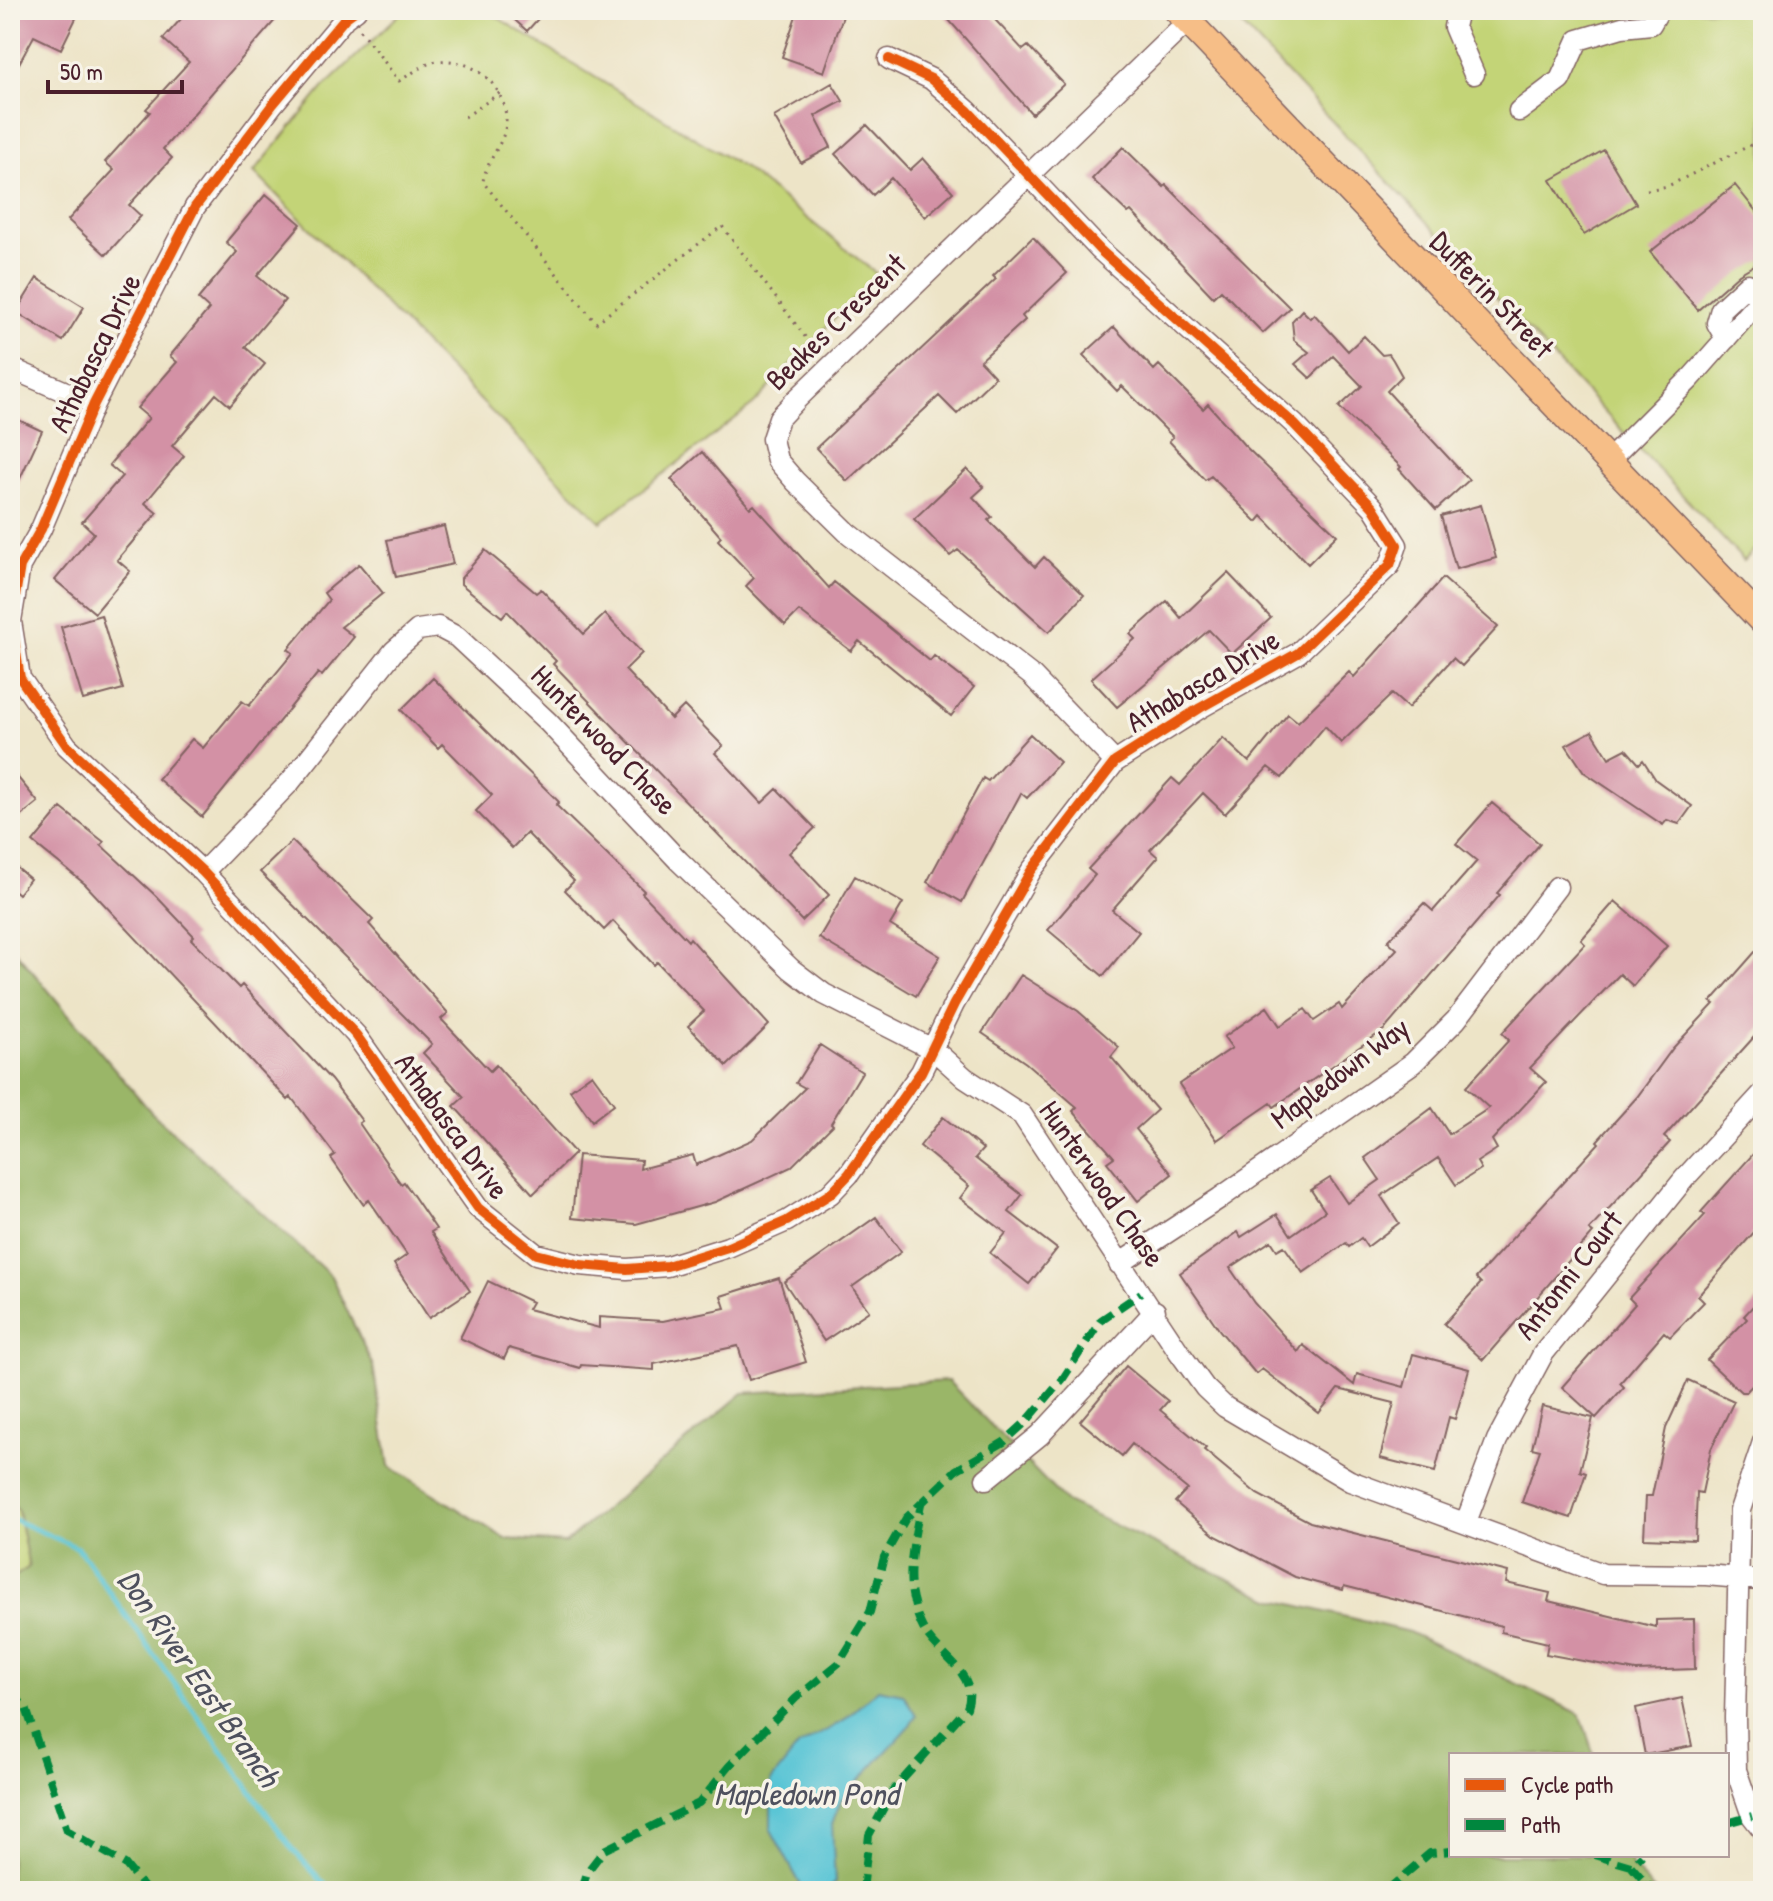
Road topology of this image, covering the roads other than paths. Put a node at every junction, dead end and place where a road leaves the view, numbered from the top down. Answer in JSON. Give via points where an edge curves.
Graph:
{"nodes":[{"id":1,"x":1458,"y":10,"type":"edge"},
{"id":2,"x":1659,"y":10,"type":"edge"},
{"id":3,"x":1182,"y":16,"type":"edge"},
{"id":4,"x":358,"y":20,"type":"edge"},
{"id":5,"x":889,"y":59,"type":"dead end"},
{"id":6,"x":1474,"y":74,"type":"dead end"},
{"id":7,"x":1519,"y":111,"type":"dead end"},
{"id":8,"x":1032,"y":176,"type":"junction"},
{"id":9,"x":1726,"y":339,"type":"dead end"},
{"id":10,"x":10,"y":368,"type":"edge"},
{"id":11,"x":94,"y":404,"type":"junction"},
{"id":12,"x":1607,"y":462,"type":"junction"},
{"id":13,"x":1763,"y":622,"type":"edge"},
{"id":14,"x":1115,"y":762,"type":"junction"},
{"id":15,"x":203,"y":872,"type":"junction"},
{"id":16,"x":1557,"y":887,"type":"dead end"},
{"id":17,"x":934,"y":1050,"type":"junction"},
{"id":18,"x":1763,"y":1093,"type":"edge"},
{"id":19,"x":1119,"y":1264,"type":"junction"},
{"id":20,"x":1155,"y":1311,"type":"junction"},
{"id":21,"x":1763,"y":1442,"type":"edge"},
{"id":22,"x":986,"y":1479,"type":"dead end"},
{"id":23,"x":1466,"y":1522,"type":"junction"},
{"id":24,"x":1738,"y":1579,"type":"junction"},
{"id":25,"x":1763,"y":1580,"type":"edge"},
{"id":26,"x":1763,"y":1830,"type":"edge"}],
"edges":[{"from":1,"to":6,"type":"street","via":[[1454,27]]},
{"from":2,"to":7,"type":"street","via":[[1651,24],[1578,40],[1560,80]]},
{"from":3,"to":8,"type":"street","name":"Beakes Crescent"},
{"from":3,"to":12,"type":"main road","name":"Dufferin Street"},
{"from":4,"to":11,"type":"street","name":"Athabasca Drive","via":[[345,18],[195,207]]},
{"from":5,"to":8,"type":"street","via":[[931,79]]},
{"from":8,"to":14,"type":"street","name":"Beakes Crescent","via":[[797,399],[779,418],[772,439],[777,460],[847,532],[1032,676]]},
{"from":8,"to":14,"type":"street","name":"Athabasca Drive","via":[[1139,286],[1294,424],[1373,507],[1397,545],[1390,565],[1298,653]]},
{"from":9,"to":12,"type":"street"},
{"from":10,"to":11,"type":"street"},
{"from":11,"to":15,"type":"street","name":"Athabasca Drive","via":[[20,566],[11,621],[20,678],[67,746]]},
{"from":12,"to":13,"type":"main road","name":"Dufferin Street"},
{"from":14,"to":17,"type":"street","name":"Athabasca Drive","via":[[1031,871],[954,1004]]},
{"from":15,"to":17,"type":"street","name":"Athabasca Drive","via":[[356,1035],[478,1208],[536,1254],[580,1265],[667,1266],[787,1221],[830,1194],[849,1174]]},
{"from":15,"to":17,"type":"street","name":"Hunterwood Chase","via":[[282,792],[394,651],[418,630],[438,627],[457,637],[548,722],[679,861],[791,969],[824,994]]},
{"from":16,"to":19,"type":"street","name":"Mapledown Way","via":[[1456,1020],[1413,1063]]},
{"from":17,"to":19,"type":"street","name":"Hunterwood Chase","via":[[965,1078],[1022,1115]]},
{"from":18,"to":23,"type":"street","name":"Antonni Court","via":[[1684,1179],[1543,1354],[1497,1440]]},
{"from":19,"to":20,"type":"street","name":"Hunterwood Chase"},
{"from":20,"to":22,"type":"street","via":[[1040,1435]]},
{"from":20,"to":23,"type":"street","name":"Hunterwood Chase","via":[[1205,1388],[1225,1407],[1350,1481]]},
{"from":21,"to":24,"type":"street","via":[[1740,1510]]},
{"from":23,"to":24,"type":"street","name":"Hunterwood Chase","via":[[1603,1574]]},
{"from":24,"to":25,"type":"street","name":"Hunterwood Chase"},
{"from":24,"to":26,"type":"street","via":[[1736,1770],[1752,1816]]}]}
